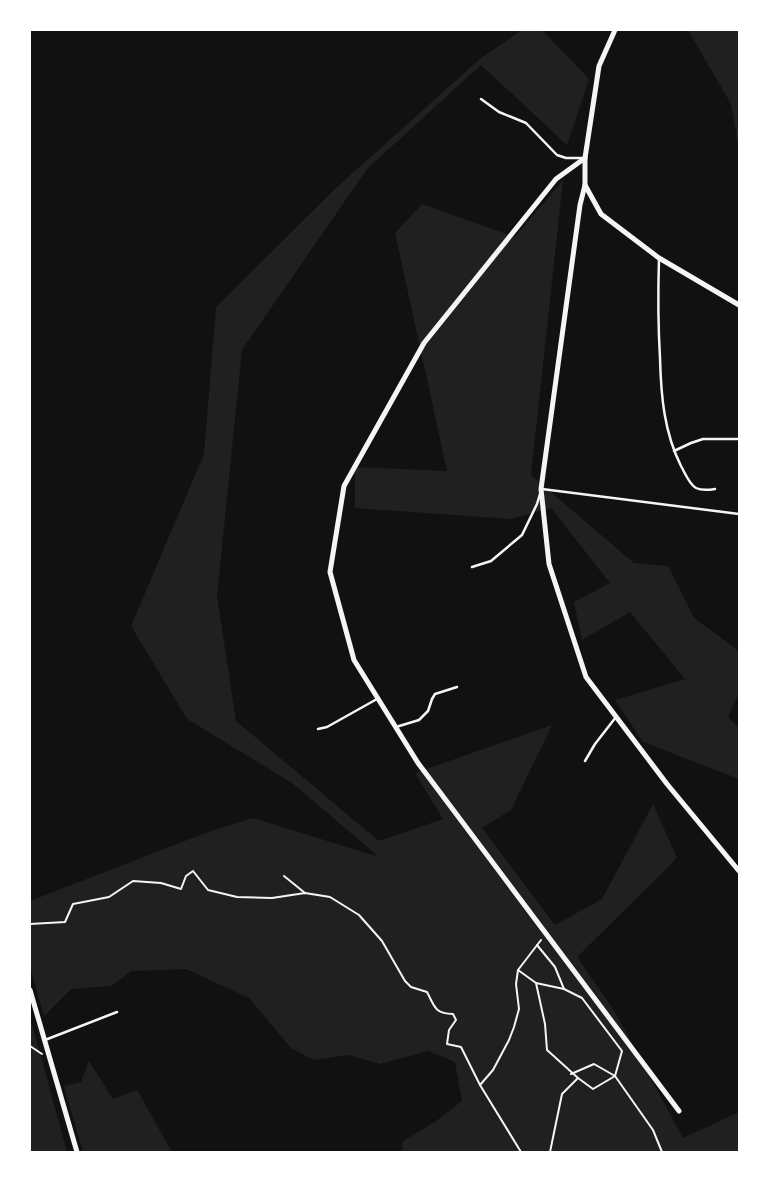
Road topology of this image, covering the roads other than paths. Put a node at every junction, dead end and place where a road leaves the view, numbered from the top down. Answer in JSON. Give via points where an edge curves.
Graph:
{"nodes":[{"id":1,"x":615,"y":30,"type":"edge"},
{"id":2,"x":481,"y":99,"type":"dead end"},
{"id":3,"x":586,"y":158,"type":"junction"},
{"id":4,"x":585,"y":185,"type":"junction"},
{"id":5,"x":659,"y":258,"type":"junction"},
{"id":6,"x":739,"y":305,"type":"edge"},
{"id":7,"x":739,"y":439,"type":"edge"},
{"id":8,"x":674,"y":452,"type":"junction"},
{"id":9,"x":541,"y":489,"type":"junction"},
{"id":10,"x":715,"y":489,"type":"dead end"},
{"id":11,"x":739,"y":514,"type":"edge"},
{"id":12,"x":472,"y":566,"type":"dead end"},
{"id":13,"x":457,"y":686,"type":"dead end"},
{"id":14,"x":378,"y":698,"type":"junction"},
{"id":15,"x":616,"y":717,"type":"junction"},
{"id":16,"x":396,"y":727,"type":"junction"},
{"id":17,"x":318,"y":729,"type":"dead end"},
{"id":18,"x":585,"y":761,"type":"dead end"},
{"id":19,"x":739,"y":872,"type":"edge"},
{"id":20,"x":30,"y":990,"type":"edge"},
{"id":21,"x":117,"y":1012,"type":"dead end"},
{"id":22,"x":44,"y":1041,"type":"junction"},
{"id":23,"x":679,"y":1111,"type":"dead end"},
{"id":24,"x":77,"y":1152,"type":"edge"}],
"edges":[{"from":1,"to":3,"type":"street","via":[[598,66]]},
{"from":2,"to":3,"type":"lane","via":[[499,112],[526,123],[557,155]]},
{"from":3,"to":4,"type":"street"},
{"from":3,"to":14,"type":"street","via":[[556,179],[424,343],[344,486],[330,572],[354,660]]},
{"from":4,"to":5,"type":"street","via":[[601,214]]},
{"from":4,"to":9,"type":"street"},
{"from":5,"to":6,"type":"street"},
{"from":5,"to":8,"type":"lane","via":[[661,392]]},
{"from":7,"to":8,"type":"lane","via":[[704,439]]},
{"from":8,"to":10,"type":"lane","via":[[696,488]]},
{"from":9,"to":11,"type":"lane"},
{"from":9,"to":12,"type":"lane","via":[[522,535],[491,561]]},
{"from":9,"to":15,"type":"street","via":[[549,564],[586,677]]},
{"from":13,"to":16,"type":"lane","via":[[435,694],[428,712],[419,720]]},
{"from":14,"to":16,"type":"street"},
{"from":14,"to":17,"type":"lane"},
{"from":15,"to":18,"type":"lane"},
{"from":15,"to":19,"type":"street"},
{"from":16,"to":23,"type":"street","via":[[418,763]]},
{"from":20,"to":22,"type":"street"},
{"from":21,"to":22,"type":"lane"},
{"from":22,"to":24,"type":"street"}]}
